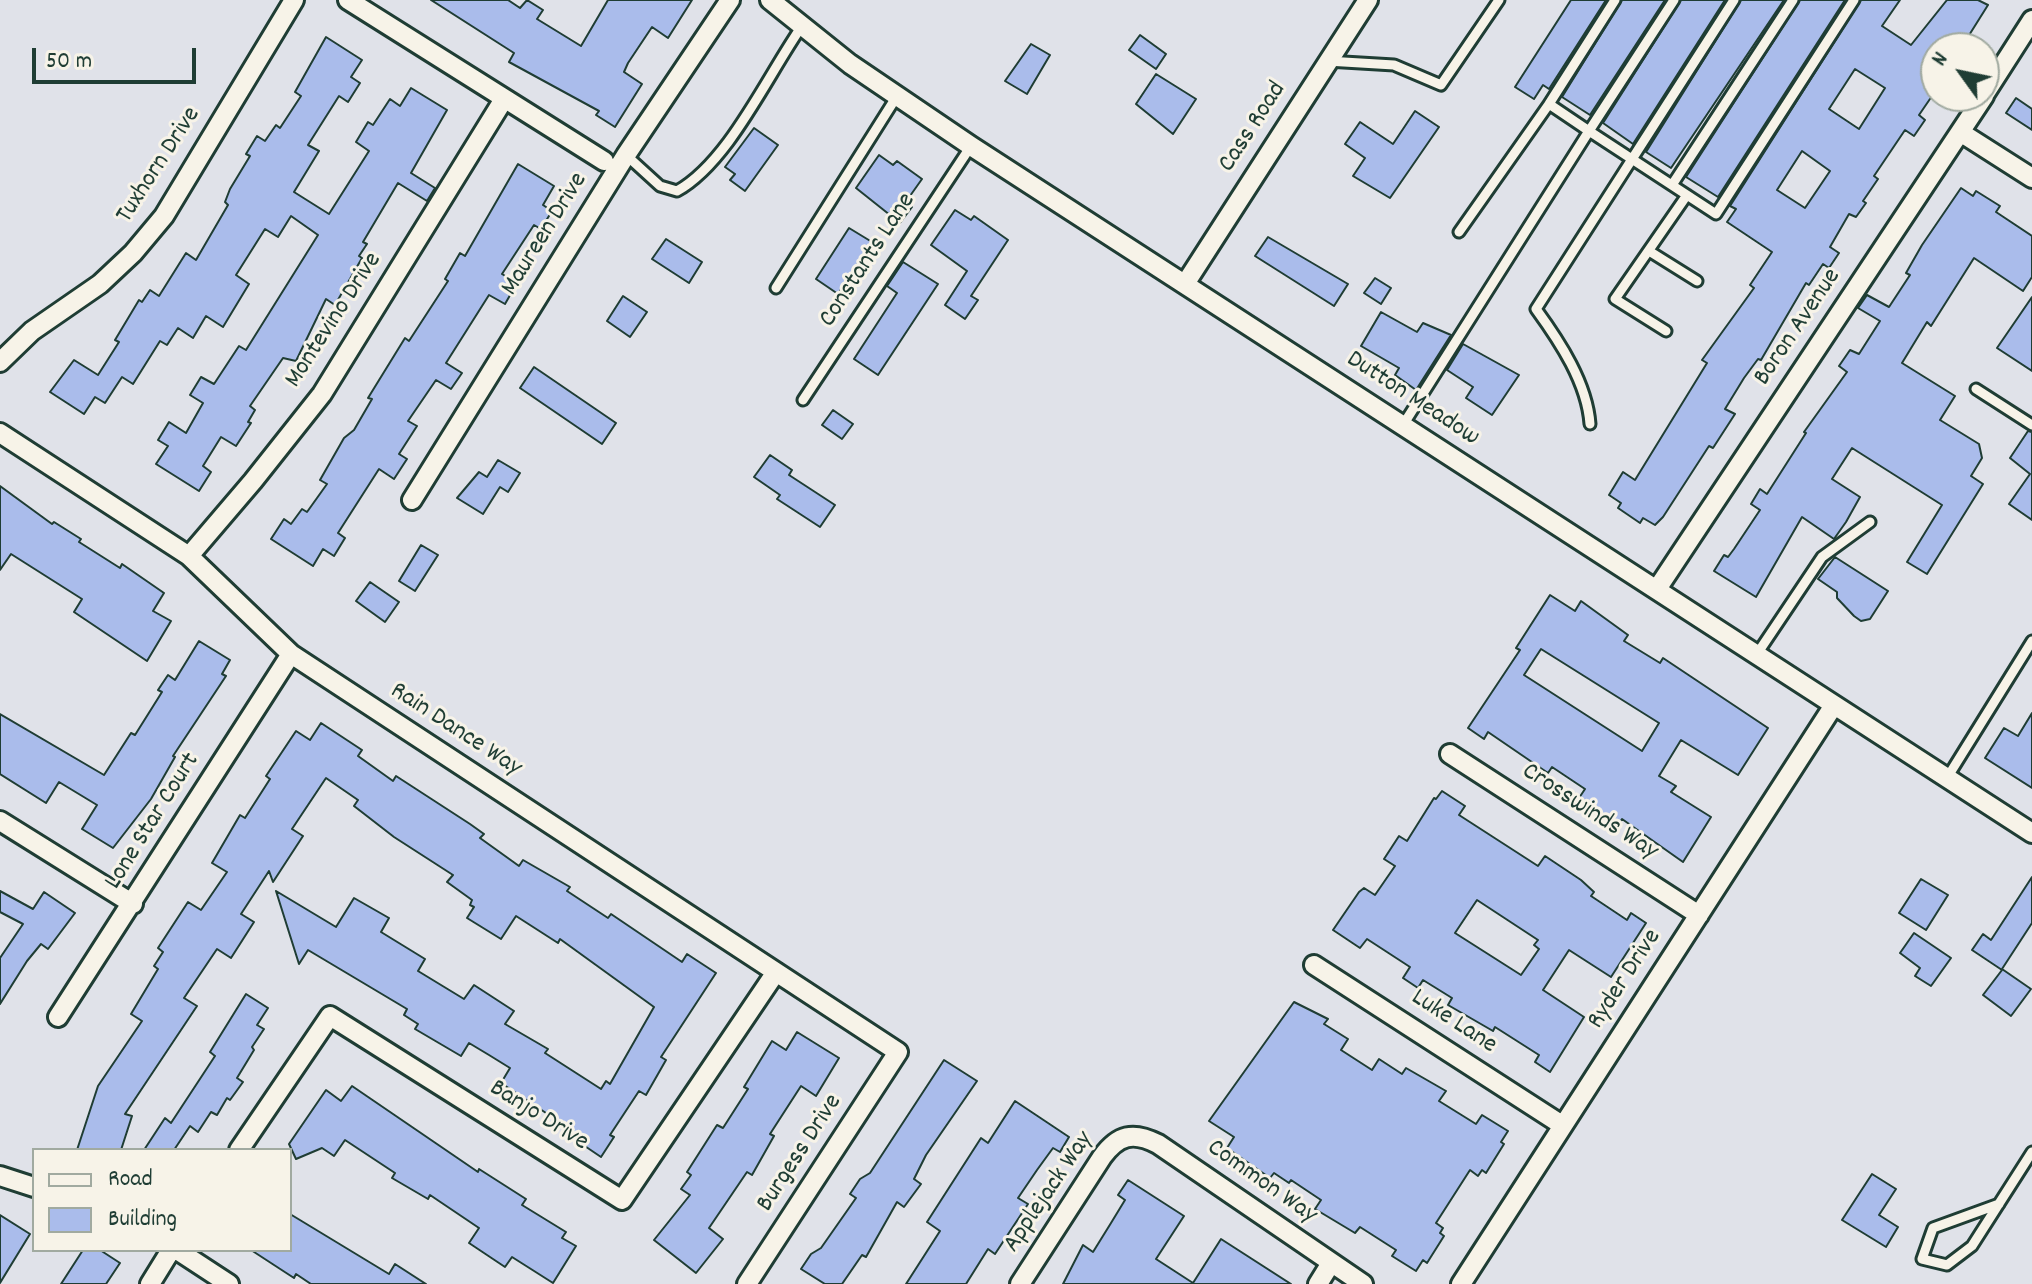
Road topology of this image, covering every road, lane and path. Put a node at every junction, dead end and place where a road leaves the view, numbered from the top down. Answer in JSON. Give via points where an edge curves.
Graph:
{"nodes":[{"id":1,"x":294,"y":0,"type":"edge"},
{"id":2,"x":348,"y":0,"type":"edge"},
{"id":3,"x":730,"y":0,"type":"edge"},
{"id":4,"x":770,"y":0,"type":"edge"},
{"id":5,"x":1368,"y":0,"type":"edge"},
{"id":6,"x":1499,"y":0,"type":"edge"},
{"id":7,"x":1615,"y":0,"type":"edge"},
{"id":8,"x":1674,"y":0,"type":"edge"},
{"id":9,"x":1734,"y":0,"type":"edge"},
{"id":10,"x":1793,"y":0,"type":"edge"},
{"id":11,"x":1854,"y":0,"type":"edge"},
{"id":12,"x":2032,"y":20,"type":"edge"},
{"id":13,"x":802,"y":26,"type":"junction"},
{"id":14,"x":1327,"y":61,"type":"junction"},
{"id":15,"x":2000,"y":71,"type":"edge"},
{"id":16,"x":897,"y":96,"type":"junction"},
{"id":17,"x":504,"y":99,"type":"junction"},
{"id":18,"x":1549,"y":104,"type":"junction"},
{"id":19,"x":1973,"y":112,"type":"edge"},
{"id":20,"x":1589,"y":131,"type":"junction"},
{"id":21,"x":1960,"y":132,"type":"junction"},
{"id":22,"x":971,"y":146,"type":"junction"},
{"id":23,"x":626,"y":155,"type":"junction"},
{"id":24,"x":1632,"y":159,"type":"junction"},
{"id":25,"x":604,"y":161,"type":"dead end"},
{"id":26,"x":2032,"y":178,"type":"edge"},
{"id":27,"x":1672,"y":185,"type":"junction"},
{"id":28,"x":1687,"y":195,"type":"junction"},
{"id":29,"x":1459,"y":232,"type":"dead end"},
{"id":30,"x":1649,"y":251,"type":"junction"},
{"id":31,"x":1697,"y":281,"type":"dead end"},
{"id":32,"x":1185,"y":284,"type":"junction"},
{"id":33,"x":776,"y":288,"type":"dead end"},
{"id":34,"x":1666,"y":331,"type":"dead end"},
{"id":35,"x":0,"y":362,"type":"edge"},
{"id":36,"x":1976,"y":389,"type":"dead end"},
{"id":37,"x":803,"y":400,"type":"dead end"},
{"id":38,"x":1590,"y":424,"type":"dead end"},
{"id":39,"x":1403,"y":425,"type":"junction"},
{"id":40,"x":2032,"y":425,"type":"edge"},
{"id":41,"x":0,"y":433,"type":"edge"},
{"id":42,"x":412,"y":500,"type":"dead end"},
{"id":43,"x":1870,"y":522,"type":"dead end"},
{"id":44,"x":189,"y":556,"type":"junction"},
{"id":45,"x":1657,"y":589,"type":"junction"},
{"id":46,"x":2032,"y":641,"type":"edge"},
{"id":47,"x":291,"y":654,"type":"junction"},
{"id":48,"x":1757,"y":654,"type":"junction"},
{"id":49,"x":1834,"y":705,"type":"junction"},
{"id":50,"x":1450,"y":754,"type":"dead end"},
{"id":51,"x":1947,"y":778,"type":"junction"},
{"id":52,"x":0,"y":821,"type":"edge"},
{"id":53,"x":2032,"y":833,"type":"edge"},
{"id":54,"x":133,"y":904,"type":"junction"},
{"id":55,"x":1699,"y":915,"type":"junction"},
{"id":56,"x":1314,"y":965,"type":"dead end"},
{"id":57,"x":776,"y":972,"type":"junction"},
{"id":58,"x":58,"y":1017,"type":"dead end"},
{"id":59,"x":898,"y":1052,"type":"joint"},
{"id":60,"x":1562,"y":1125,"type":"junction"},
{"id":61,"x":1126,"y":1135,"type":"joint"},
{"id":62,"x":240,"y":1148,"type":"edge"},
{"id":63,"x":2032,"y":1152,"type":"edge"},
{"id":64,"x":0,"y":1176,"type":"edge"},
{"id":65,"x":32,"y":1186,"type":"edge"},
{"id":66,"x":1999,"y":1204,"type":"junction"},
{"id":67,"x":173,"y":1252,"type":"edge"},
{"id":68,"x":177,"y":1252,"type":"edge"},
{"id":69,"x":1331,"y":1263,"type":"junction"},
{"id":70,"x":150,"y":1284,"type":"edge"},
{"id":71,"x":229,"y":1284,"type":"edge"},
{"id":72,"x":747,"y":1284,"type":"edge"},
{"id":73,"x":1020,"y":1284,"type":"edge"},
{"id":74,"x":1318,"y":1284,"type":"edge"},
{"id":75,"x":1363,"y":1284,"type":"edge"},
{"id":76,"x":1461,"y":1284,"type":"edge"}],
"edges":[{"from":1,"to":35,"type":"street","name":"Tuxhorn Drive","via":[[164,216],[100,284],[32,331]]},
{"from":2,"to":17,"type":"street"},
{"from":3,"to":23,"type":"street","name":"Maureen Drive"},
{"from":4,"to":13,"type":"street","name":"Dutton Meadow"},
{"from":5,"to":14,"type":"street","name":"Cass Road"},
{"from":6,"to":14,"type":"lane","via":[[1441,85],[1394,65]]},
{"from":7,"to":18,"type":"lane"},
{"from":8,"to":20,"type":"lane"},
{"from":9,"to":24,"type":"lane"},
{"from":10,"to":27,"type":"lane"},
{"from":11,"to":28,"type":"lane","via":[[1716,214]]},
{"from":12,"to":15,"type":"street","name":"Boron Avenue"},
{"from":13,"to":16,"type":"street","name":"Dutton Meadow"},
{"from":13,"to":23,"type":"lane","via":[[713,164],[692,182],[677,191],[660,186]]},
{"from":14,"to":32,"type":"street","name":"Cass Road"},
{"from":16,"to":22,"type":"street","name":"Dutton Meadow"},
{"from":16,"to":33,"type":"lane"},
{"from":17,"to":25,"type":"street"},
{"from":17,"to":44,"type":"street","name":"Montevino Drive","via":[[322,394]]},
{"from":18,"to":20,"type":"lane"},
{"from":18,"to":29,"type":"lane"},
{"from":19,"to":21,"type":"street","name":"Boron Avenue"},
{"from":20,"to":24,"type":"lane"},
{"from":20,"to":39,"type":"lane"},
{"from":21,"to":26,"type":"street"},
{"from":21,"to":45,"type":"street","name":"Boron Avenue"},
{"from":22,"to":32,"type":"street","name":"Dutton Meadow"},
{"from":22,"to":37,"type":"lane","name":"Constants Lane"},
{"from":23,"to":42,"type":"street","name":"Maureen Drive"},
{"from":24,"to":27,"type":"lane"},
{"from":24,"to":38,"type":"lane","via":[[1536,309],[1588,401]]},
{"from":27,"to":28,"type":"lane"},
{"from":28,"to":30,"type":"lane"},
{"from":30,"to":31,"type":"lane"},
{"from":30,"to":34,"type":"lane","via":[[1615,299]]},
{"from":32,"to":39,"type":"street","name":"Dutton Meadow"},
{"from":36,"to":40,"type":"lane"},
{"from":39,"to":45,"type":"street","name":"Dutton Meadow"},
{"from":41,"to":44,"type":"street","name":"Rain Dance Way"},
{"from":43,"to":48,"type":"lane","via":[[1822,557]]},
{"from":44,"to":47,"type":"street","name":"Rain Dance Way"},
{"from":45,"to":48,"type":"street","name":"Dutton Meadow"},
{"from":46,"to":51,"type":"lane"},
{"from":47,"to":54,"type":"street","name":"Lone Star Court"},
{"from":47,"to":57,"type":"street","name":"Rain Dance Way"},
{"from":48,"to":49,"type":"street","name":"Dutton Meadow"},
{"from":49,"to":51,"type":"street","name":"Dutton Meadow"},
{"from":49,"to":55,"type":"street","name":"Ryder Drive"},
{"from":50,"to":55,"type":"street","name":"Crosswinds Way"},
{"from":51,"to":53,"type":"street","name":"Dutton Meadow"},
{"from":52,"to":54,"type":"street"},
{"from":54,"to":58,"type":"street","name":"Lone Star Court"},
{"from":55,"to":60,"type":"street","name":"Ryder Drive"},
{"from":56,"to":60,"type":"street","name":"Luke Lane"},
{"from":57,"to":59,"type":"street","name":"Rain Dance Way"},
{"from":57,"to":62,"type":"street","name":"Banjo Drive","via":[[622,1200],[330,1016]]},
{"from":59,"to":72,"type":"street","name":"Burgess Drive"},
{"from":60,"to":76,"type":"street","name":"Ryder Drive"},
{"from":61,"to":69,"type":"street","name":"Common Way","via":[[1158,1144]]},
{"from":61,"to":73,"type":"street","name":"Applejack Way","via":[[1111,1144]]},
{"from":63,"to":66,"type":"lane"},
{"from":64,"to":65,"type":"street"},
{"from":66,"to":66,"type":"lane","via":[[1972,1246],[1947,1265],[1922,1259],[1933,1228]]},
{"from":67,"to":70,"type":"street"},
{"from":68,"to":71,"type":"street"},
{"from":69,"to":74,"type":"street"},
{"from":69,"to":75,"type":"street","name":"Common Way"}]}
